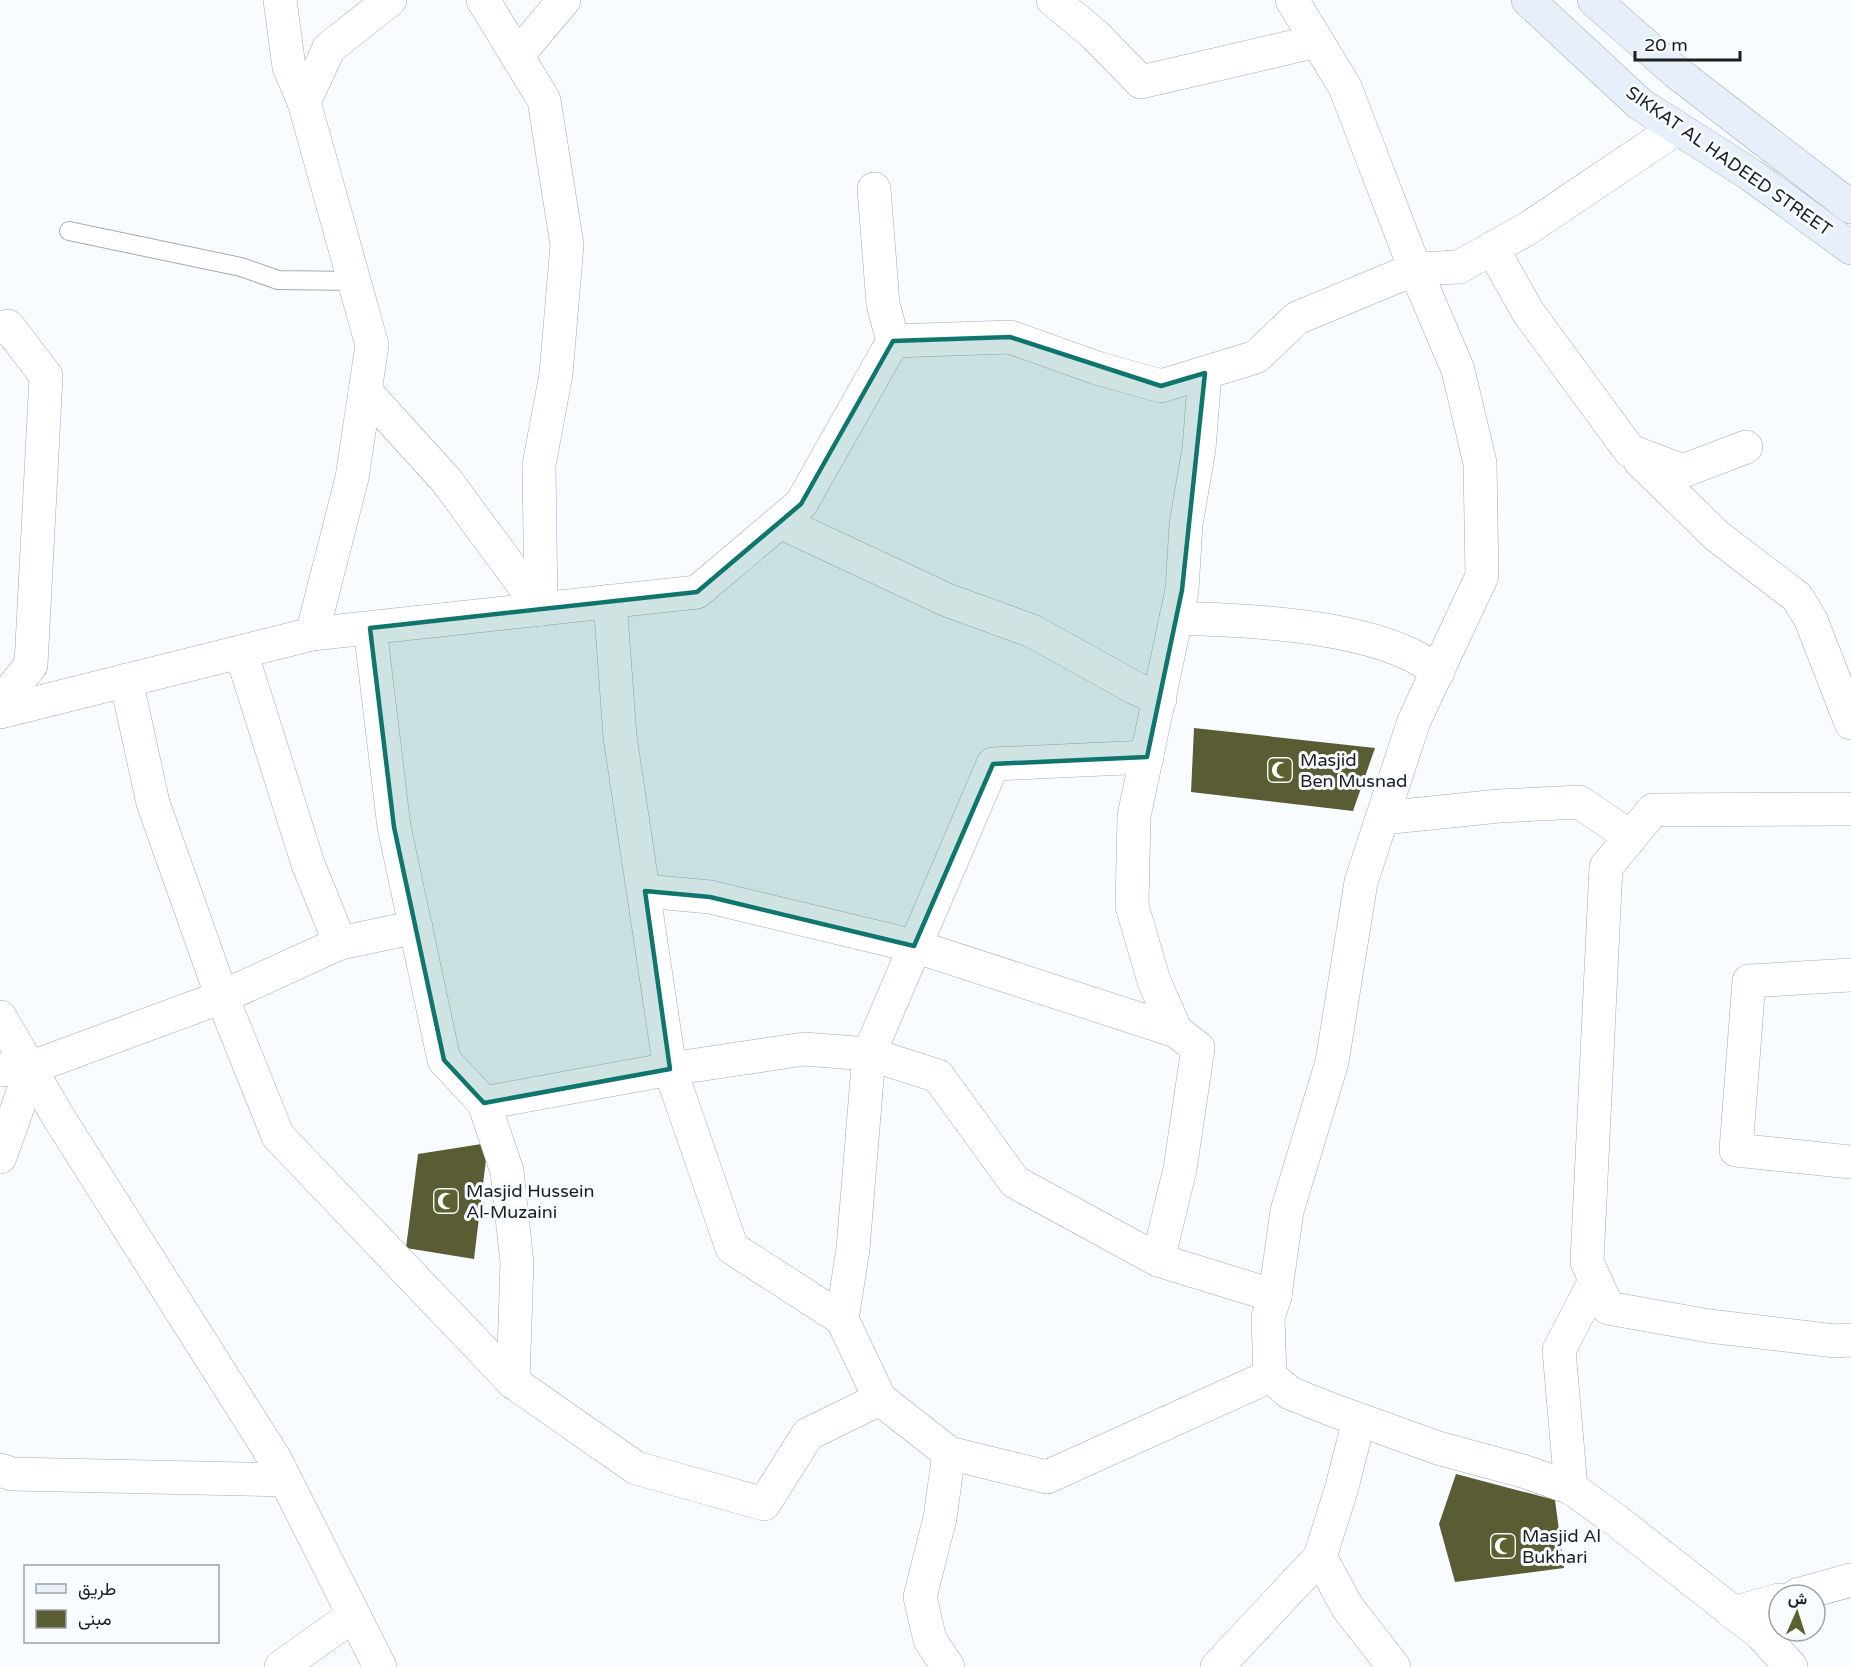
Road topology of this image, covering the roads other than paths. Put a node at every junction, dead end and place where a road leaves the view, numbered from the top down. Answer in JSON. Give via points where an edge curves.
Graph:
{"nodes":[{"id":1,"x":280,"y":0,"type":"edge"},
{"id":2,"x":390,"y":0,"type":"edge"},
{"id":3,"x":483,"y":0,"type":"edge"},
{"id":4,"x":564,"y":0,"type":"edge"},
{"id":5,"x":1053,"y":0,"type":"edge"},
{"id":6,"x":1292,"y":0,"type":"edge"},
{"id":7,"x":1528,"y":0,"type":"edge"},
{"id":8,"x":1594,"y":0,"type":"edge"},
{"id":9,"x":1317,"y":41,"type":"junction"},
{"id":10,"x":517,"y":56,"type":"junction"},
{"id":11,"x":304,"y":102,"type":"junction"},
{"id":12,"x":1677,"y":128,"type":"junction"},
{"id":13,"x":874,"y":189,"type":"dead end"},
{"id":14,"x":1851,"y":207,"type":"edge"},
{"id":15,"x":69,"y":231,"type":"dead end"},
{"id":16,"x":1492,"y":248,"type":"junction"},
{"id":17,"x":1851,"y":248,"type":"edge"},
{"id":18,"x":1415,"y":269,"type":"junction"},
{"id":19,"x":355,"y":281,"type":"junction"},
{"id":20,"x":0,"y":328,"type":"edge"},
{"id":21,"x":893,"y":341,"type":"junction"},
{"id":22,"x":1205,"y":373,"type":"junction"},
{"id":23,"x":365,"y":390,"type":"junction"},
{"id":24,"x":1746,"y":447,"type":"dead end"},
{"id":25,"x":1630,"y":451,"type":"junction"},
{"id":26,"x":780,"y":522,"type":"junction"},
{"id":27,"x":610,"y":601,"type":"junction"},
{"id":28,"x":541,"y":609,"type":"junction"},
{"id":29,"x":1176,"y":618,"type":"junction"},
{"id":30,"x":370,"y":628,"type":"junction"},
{"id":31,"x":312,"y":634,"type":"junction"},
{"id":32,"x":241,"y":652,"type":"junction"},
{"id":33,"x":1438,"y":672,"type":"junction"},
{"id":34,"x":126,"y":680,"type":"junction"},
{"id":35,"x":1160,"y":699,"type":"junction"},
{"id":36,"x":0,"y":703,"type":"edge"},
{"id":37,"x":0,"y":712,"type":"edge"},
{"id":38,"x":1851,"y":723,"type":"edge"},
{"id":39,"x":1147,"y":757,"type":"junction"},
{"id":40,"x":1851,"y":809,"type":"edge"},
{"id":41,"x":1382,"y":818,"type":"junction"},
{"id":42,"x":1631,"y":837,"type":"junction"},
{"id":43,"x":645,"y":891,"type":"junction"},
{"id":44,"x":416,"y":927,"type":"junction"},
{"id":45,"x":340,"y":944,"type":"junction"},
{"id":46,"x":914,"y":946,"type":"junction"},
{"id":47,"x":1851,"y":975,"type":"edge"},
{"id":48,"x":222,"y":997,"type":"junction"},
{"id":49,"x":0,"y":1017,"type":"edge"},
{"id":50,"x":1176,"y":1031,"type":"junction"},
{"id":51,"x":869,"y":1054,"type":"junction"},
{"id":52,"x":16,"y":1069,"type":"edge"},
{"id":53,"x":670,"y":1069,"type":"junction"},
{"id":54,"x":483,"y":1103,"type":"junction"},
{"id":55,"x":0,"y":1157,"type":"edge"},
{"id":56,"x":1851,"y":1162,"type":"edge"},
{"id":57,"x":1158,"y":1260,"type":"junction"},
{"id":58,"x":1595,"y":1281,"type":"junction"},
{"id":59,"x":1275,"y":1296,"type":"junction"},
{"id":60,"x":842,"y":1319,"type":"junction"},
{"id":61,"x":1851,"y":1340,"type":"edge"},
{"id":62,"x":1270,"y":1376,"type":"junction"},
{"id":63,"x":513,"y":1382,"type":"junction"},
{"id":64,"x":879,"y":1399,"type":"junction"},
{"id":65,"x":1359,"y":1420,"type":"junction"},
{"id":66,"x":949,"y":1454,"type":"junction"},
{"id":67,"x":0,"y":1470,"type":"edge"},
{"id":68,"x":285,"y":1480,"type":"junction"},
{"id":69,"x":1570,"y":1488,"type":"junction"},
{"id":70,"x":1320,"y":1557,"type":"junction"},
{"id":71,"x":1851,"y":1580,"type":"edge"},
{"id":72,"x":1827,"y":1587,"type":"edge"},
{"id":73,"x":1767,"y":1603,"type":"edge"},
{"id":74,"x":1733,"y":1613,"type":"junction"},
{"id":75,"x":354,"y":1615,"type":"junction"},
{"id":76,"x":281,"y":1667,"type":"edge"},
{"id":77,"x":380,"y":1667,"type":"edge"},
{"id":78,"x":948,"y":1667,"type":"edge"},
{"id":79,"x":1216,"y":1667,"type":"edge"},
{"id":80,"x":1394,"y":1667,"type":"edge"},
{"id":81,"x":1791,"y":1667,"type":"edge"}],
"edges":[{"from":1,"to":11,"type":"street","via":[[289,67]]},
{"from":2,"to":11,"type":"street","via":[[329,48]]},
{"from":3,"to":10,"type":"street"},
{"from":4,"to":10,"type":"street"},
{"from":5,"to":9,"type":"street","via":[[1094,34],[1141,82]]},
{"from":6,"to":9,"type":"street"},
{"from":7,"to":12,"type":"main road","name":"SIKKAT AL HADEED STREET","via":[[1640,104]]},
{"from":8,"to":14,"type":"main road","name":"SIKKAT AL HADEED STREET","via":[[1676,72]]},
{"from":9,"to":18,"type":"street","via":[[1345,87]]},
{"from":10,"to":28,"type":"street","via":[[544,100],[567,245],[556,374],[539,465]]},
{"from":11,"to":19,"type":"street"},
{"from":12,"to":16,"type":"street","via":[[1527,229]]},
{"from":12,"to":17,"type":"main road","name":"SIKKAT AL HADEED STREET","via":[[1751,175]]},
{"from":13,"to":21,"type":"street","via":[[883,304]]},
{"from":15,"to":19,"type":"lane","via":[[241,267],[278,280]]},
{"from":16,"to":18,"type":"street","via":[[1459,267]]},
{"from":16,"to":25,"type":"street","via":[[1528,312]]},
{"from":18,"to":22,"type":"street","via":[[1296,318],[1256,357]]},
{"from":18,"to":33,"type":"street","via":[[1458,370],[1480,463],[1482,576]]},
{"from":19,"to":23,"type":"street","via":[[372,345]]},
{"from":20,"to":36,"type":"street","via":[[8,326],[46,376],[31,665]]},
{"from":21,"to":22,"type":"street","via":[[1010,337],[1161,386]]},
{"from":21,"to":26,"type":"street","via":[[801,504]]},
{"from":22,"to":29,"type":"street"},
{"from":23,"to":28,"type":"street","via":[[446,480]]},
{"from":23,"to":31,"type":"street","via":[[352,478]]},
{"from":24,"to":25,"type":"street","via":[[1683,471]]},
{"from":25,"to":38,"type":"street","via":[[1717,536],[1797,597],[1811,620]]},
{"from":26,"to":27,"type":"street","via":[[697,592]]},
{"from":26,"to":35,"type":"street","via":[[947,600],[1032,631]]},
{"from":27,"to":28,"type":"street"},
{"from":27,"to":43,"type":"street","via":[[620,737]]},
{"from":28,"to":30,"type":"street"},
{"from":29,"to":33,"type":"street","via":[[1246,620],[1347,633],[1422,658]]},
{"from":29,"to":35,"type":"street"},
{"from":30,"to":31,"type":"street"},
{"from":30,"to":44,"type":"street","via":[[394,827]]},
{"from":31,"to":32,"type":"street"},
{"from":32,"to":34,"type":"street"},
{"from":32,"to":45,"type":"street","via":[[308,864]]},
{"from":33,"to":41,"type":"street","via":[[1414,721]]},
{"from":34,"to":37,"type":"street"},
{"from":34,"to":48,"type":"street","via":[[153,803]]},
{"from":35,"to":39,"type":"street"},
{"from":39,"to":46,"type":"street","via":[[993,764]]},
{"from":39,"to":50,"type":"street","via":[[1134,816],[1132,906],[1154,981]]},
{"from":40,"to":42,"type":"street","via":[[1653,810]]},
{"from":41,"to":42,"type":"street","via":[[1579,802]]},
{"from":41,"to":59,"type":"street","via":[[1361,882],[1332,1062],[1287,1211]]},
{"from":42,"to":58,"type":"street","via":[[1606,867],[1587,1262]]},
{"from":43,"to":46,"type":"street","via":[[710,897]]},
{"from":43,"to":53,"type":"street"},
{"from":44,"to":45,"type":"street"},
{"from":44,"to":54,"type":"street","via":[[444,1060]]},
{"from":45,"to":48,"type":"street"},
{"from":46,"to":50,"type":"street"},
{"from":46,"to":51,"type":"street"},
{"from":47,"to":56,"type":"street","via":[[1749,981],[1736,1150]]},
{"from":48,"to":52,"type":"street"},
{"from":48,"to":63,"type":"street","via":[[278,1136]]},
{"from":49,"to":52,"type":"street"},
{"from":50,"to":57,"type":"street","via":[[1198,1048],[1179,1170]]},
{"from":51,"to":53,"type":"street","via":[[804,1049]]},
{"from":51,"to":57,"type":"street","via":[[939,1076],[1015,1182]]},
{"from":51,"to":60,"type":"street","via":[[853,1249]]},
{"from":52,"to":55,"type":"street"},
{"from":52,"to":68,"type":"street","via":[[59,1118],[170,1290]]},
{"from":53,"to":54,"type":"street"},
{"from":53,"to":60,"type":"street","via":[[732,1248]]},
{"from":54,"to":63,"type":"street","via":[[507,1172],[517,1263]]},
{"from":57,"to":59,"type":"street"},
{"from":58,"to":61,"type":"street","via":[[1608,1308],[1709,1326]]},
{"from":58,"to":69,"type":"street","via":[[1559,1350]]},
{"from":59,"to":62,"type":"street","via":[[1268,1317]]},
{"from":60,"to":64,"type":"street"},
{"from":62,"to":65,"type":"street","via":[[1290,1393]]},
{"from":62,"to":66,"type":"street","via":[[1047,1477]]},
{"from":63,"to":64,"type":"street","via":[[636,1468],[764,1504],[808,1434]]},
{"from":64,"to":66,"type":"street"},
{"from":65,"to":69,"type":"street"},
{"from":65,"to":70,"type":"street"},
{"from":66,"to":78,"type":"street","via":[[940,1518],[920,1597],[930,1640]]},
{"from":67,"to":68,"type":"street","via":[[12,1474]]},
{"from":68,"to":75,"type":"street"},
{"from":69,"to":74,"type":"street"},
{"from":70,"to":79,"type":"street"},
{"from":70,"to":80,"type":"street","via":[[1348,1608]]},
{"from":71,"to":72,"type":"street"},
{"from":73,"to":74,"type":"street"},
{"from":74,"to":81,"type":"street","via":[[1761,1634]]},
{"from":75,"to":76,"type":"street"},
{"from":75,"to":77,"type":"street"}]}
